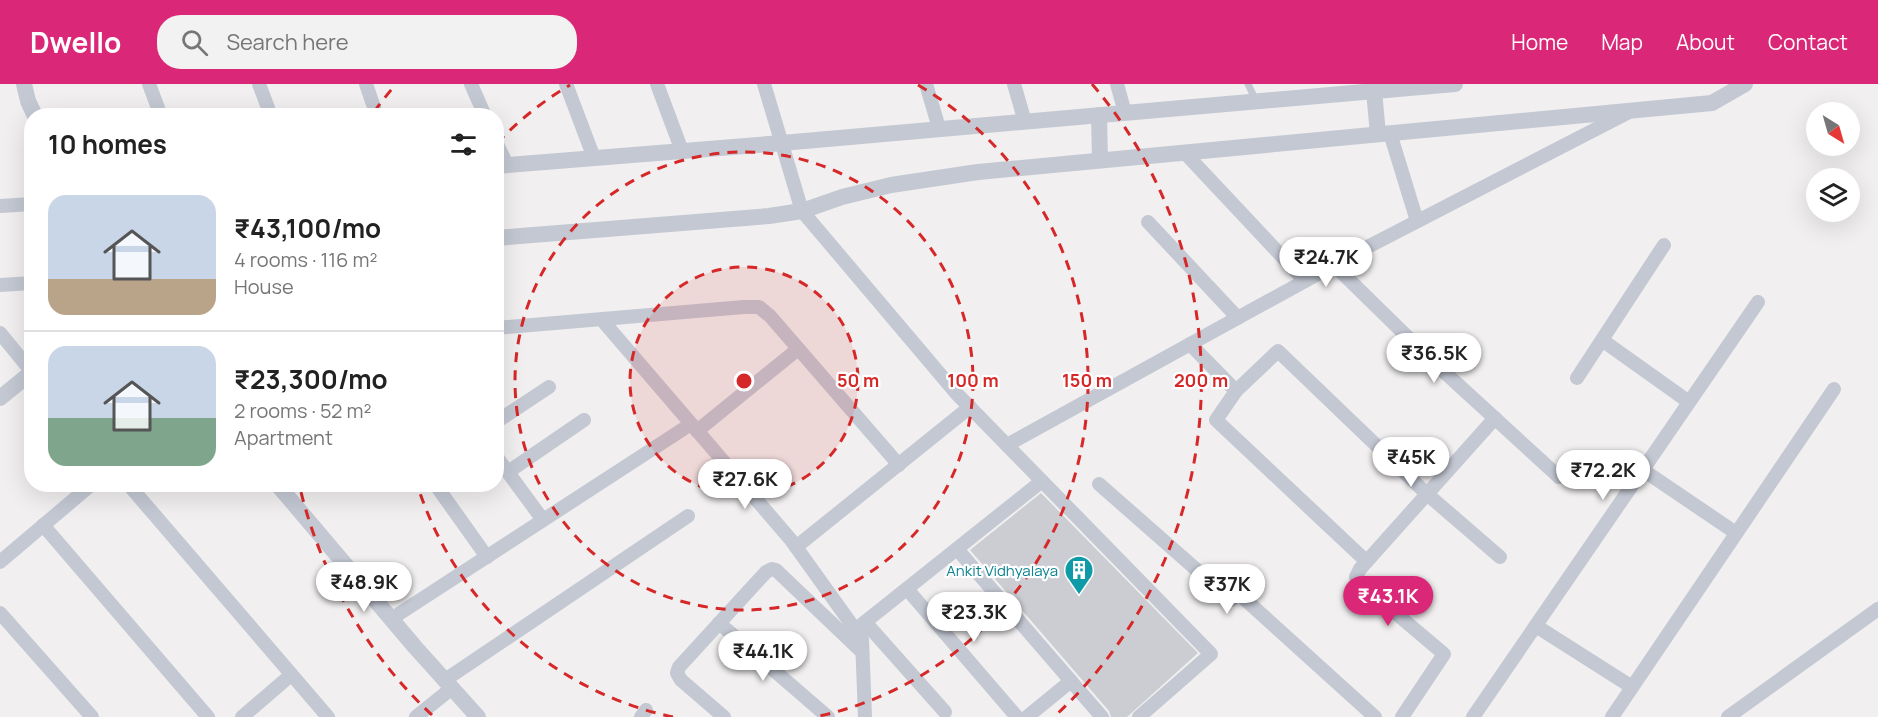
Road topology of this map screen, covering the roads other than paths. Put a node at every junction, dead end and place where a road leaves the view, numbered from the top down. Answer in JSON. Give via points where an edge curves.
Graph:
{"nodes":[{"id":1,"x":24,"y":84,"type":"edge"},
{"id":2,"x":149,"y":84,"type":"edge"},
{"id":3,"x":259,"y":84,"type":"edge"},
{"id":4,"x":366,"y":84,"type":"edge"},
{"id":5,"x":471,"y":84,"type":"edge"},
{"id":6,"x":566,"y":84,"type":"edge"},
{"id":7,"x":657,"y":84,"type":"edge"},
{"id":8,"x":764,"y":84,"type":"edge"},
{"id":9,"x":926,"y":84,"type":"edge"},
{"id":10,"x":1014,"y":84,"type":"edge"},
{"id":11,"x":1117,"y":84,"type":"edge"},
{"id":12,"x":1248,"y":84,"type":"edge"},
{"id":13,"x":1455,"y":84,"type":"edge"},
{"id":14,"x":1745,"y":84,"type":"edge"},
{"id":15,"x":1408,"y":86,"type":"edge"},
{"id":16,"x":1328,"y":89,"type":"edge"},
{"id":17,"x":1374,"y":91,"type":"junction"},
{"id":18,"x":1256,"y":101,"type":"junction"},
{"id":19,"x":31,"y":108,"type":"edge"},
{"id":20,"x":158,"y":108,"type":"edge"},
{"id":21,"x":268,"y":108,"type":"edge"},
{"id":22,"x":374,"y":108,"type":"edge"},
{"id":23,"x":482,"y":108,"type":"edge"},
{"id":24,"x":1633,"y":110,"type":"junction"},
{"id":25,"x":1125,"y":113,"type":"junction"},
{"id":26,"x":1099,"y":115,"type":"junction"},
{"id":27,"x":1025,"y":122,"type":"junction"},
{"id":28,"x":939,"y":128,"type":"junction"},
{"id":29,"x":1384,"y":134,"type":"junction"},
{"id":30,"x":782,"y":143,"type":"junction"},
{"id":31,"x":682,"y":151,"type":"junction"},
{"id":32,"x":1184,"y":152,"type":"junction"},
{"id":33,"x":594,"y":158,"type":"junction"},
{"id":34,"x":1100,"y":160,"type":"junction"},
{"id":35,"x":504,"y":166,"type":"edge"},
{"id":36,"x":24,"y":204,"type":"edge"},
{"id":37,"x":0,"y":206,"type":"edge"},
{"id":38,"x":802,"y":211,"type":"junction"},
{"id":39,"x":1418,"y":221,"type":"junction"},
{"id":40,"x":1148,"y":222,"type":"dead end"},
{"id":41,"x":504,"y":237,"type":"edge"},
{"id":42,"x":1664,"y":245,"type":"dead end"},
{"id":43,"x":1334,"y":265,"type":"junction"},
{"id":44,"x":1305,"y":281,"type":"junction"},
{"id":45,"x":24,"y":284,"type":"edge"},
{"id":46,"x":0,"y":285,"type":"edge"},
{"id":47,"x":1758,"y":302,"type":"dead end"},
{"id":48,"x":1238,"y":318,"type":"junction"},
{"id":49,"x":602,"y":320,"type":"junction"},
{"id":50,"x":504,"y":327,"type":"edge"},
{"id":51,"x":0,"y":333,"type":"edge"},
{"id":52,"x":1602,"y":340,"type":"junction"},
{"id":53,"x":1191,"y":344,"type":"junction"},
{"id":54,"x":798,"y":349,"type":"junction"},
{"id":55,"x":24,"y":362,"type":"edge"},
{"id":56,"x":24,"y":378,"type":"edge"},
{"id":57,"x":1577,"y":378,"type":"dead end"},
{"id":58,"x":549,"y":387,"type":"dead end"},
{"id":59,"x":1834,"y":389,"type":"dead end"},
{"id":60,"x":1236,"y":391,"type":"junction"},
{"id":61,"x":0,"y":398,"type":"edge"},
{"id":62,"x":1689,"y":402,"type":"junction"},
{"id":63,"x":970,"y":407,"type":"junction"},
{"id":64,"x":504,"y":417,"type":"edge"},
{"id":65,"x":1495,"y":418,"type":"junction"},
{"id":66,"x":584,"y":420,"type":"dead end"},
{"id":67,"x":694,"y":427,"type":"junction"},
{"id":68,"x":1007,"y":445,"type":"junction"},
{"id":69,"x":899,"y":465,"type":"junction"},
{"id":70,"x":504,"y":467,"type":"edge"},
{"id":71,"x":1643,"y":470,"type":"junction"},
{"id":72,"x":508,"y":472,"type":"junction"},
{"id":73,"x":1559,"y":477,"type":"dead end"},
{"id":74,"x":1042,"y":481,"type":"junction"},
{"id":75,"x":1098,"y":484,"type":"dead end"},
{"id":76,"x":83,"y":492,"type":"edge"},
{"id":77,"x":135,"y":492,"type":"edge"},
{"id":78,"x":284,"y":492,"type":"edge"},
{"id":79,"x":441,"y":492,"type":"edge"},
{"id":80,"x":1427,"y":494,"type":"junction"},
{"id":81,"x":688,"y":516,"type":"dead end"},
{"id":82,"x":543,"y":520,"type":"junction"},
{"id":83,"x":44,"y":525,"type":"junction"},
{"id":84,"x":1736,"y":533,"type":"junction"},
{"id":85,"x":796,"y":548,"type":"junction"},
{"id":86,"x":957,"y":549,"type":"junction"},
{"id":87,"x":487,"y":557,"type":"junction"},
{"id":88,"x":1500,"y":557,"type":"dead end"},
{"id":89,"x":1366,"y":561,"type":"junction"},
{"id":90,"x":0,"y":562,"type":"edge"},
{"id":91,"x":907,"y":589,"type":"junction"},
{"id":92,"x":1878,"y":609,"type":"edge"},
{"id":93,"x":0,"y":613,"type":"edge"},
{"id":94,"x":391,"y":619,"type":"junction"},
{"id":95,"x":719,"y":623,"type":"junction"},
{"id":96,"x":860,"y":626,"type":"junction"},
{"id":97,"x":1536,"y":626,"type":"junction"},
{"id":98,"x":862,"y":652,"type":"junction"},
{"id":99,"x":291,"y":675,"type":"junction"},
{"id":100,"x":1071,"y":681,"type":"junction"},
{"id":101,"x":448,"y":684,"type":"junction"},
{"id":102,"x":1632,"y":687,"type":"junction"},
{"id":103,"x":945,"y":712,"type":"dead end"},
{"id":104,"x":92,"y":717,"type":"edge"},
{"id":105,"x":208,"y":717,"type":"edge"},
{"id":106,"x":242,"y":717,"type":"edge"},
{"id":107,"x":328,"y":717,"type":"edge"},
{"id":108,"x":416,"y":717,"type":"edge"},
{"id":109,"x":478,"y":717,"type":"edge"},
{"id":110,"x":724,"y":717,"type":"edge"},
{"id":111,"x":828,"y":717,"type":"edge"},
{"id":112,"x":865,"y":717,"type":"edge"},
{"id":113,"x":1017,"y":717,"type":"edge"},
{"id":114,"x":1027,"y":717,"type":"edge"},
{"id":115,"x":1102,"y":717,"type":"edge"},
{"id":116,"x":1139,"y":717,"type":"edge"},
{"id":117,"x":1375,"y":717,"type":"edge"},
{"id":118,"x":1402,"y":717,"type":"edge"},
{"id":119,"x":1473,"y":717,"type":"edge"},
{"id":120,"x":1612,"y":717,"type":"edge"},
{"id":121,"x":1728,"y":717,"type":"edge"}],
"edges":[{"from":1,"to":19,"type":"street"},
{"from":2,"to":20,"type":"street"},
{"from":3,"to":21,"type":"street"},
{"from":4,"to":22,"type":"street"},
{"from":5,"to":23,"type":"street"},
{"from":6,"to":33,"type":"street"},
{"from":7,"to":31,"type":"street"},
{"from":8,"to":30,"type":"street"},
{"from":9,"to":28,"type":"street"},
{"from":10,"to":27,"type":"street"},
{"from":11,"to":25,"type":"street"},
{"from":12,"to":18,"type":"lane"},
{"from":13,"to":15,"type":"street"},
{"from":14,"to":24,"type":"street","via":[[1712,103]]},
{"from":15,"to":17,"type":"street"},
{"from":16,"to":17,"type":"street"},
{"from":16,"to":18,"type":"street"},
{"from":17,"to":29,"type":"street"},
{"from":18,"to":25,"type":"street"},
{"from":24,"to":29,"type":"street"},
{"from":24,"to":39,"type":"street"},
{"from":25,"to":26,"type":"street"},
{"from":26,"to":27,"type":"street"},
{"from":26,"to":34,"type":"street"},
{"from":27,"to":28,"type":"street"},
{"from":28,"to":30,"type":"street"},
{"from":29,"to":32,"type":"street"},
{"from":29,"to":39,"type":"street"},
{"from":30,"to":31,"type":"street"},
{"from":30,"to":38,"type":"street"},
{"from":31,"to":33,"type":"street"},
{"from":32,"to":34,"type":"street"},
{"from":32,"to":44,"type":"street"},
{"from":33,"to":35,"type":"street"},
{"from":34,"to":38,"type":"street","via":[[891,185]]},
{"from":36,"to":37,"type":"street"},
{"from":38,"to":41,"type":"street"},
{"from":38,"to":63,"type":"street"},
{"from":39,"to":43,"type":"street"},
{"from":40,"to":48,"type":"street"},
{"from":42,"to":52,"type":"street"},
{"from":43,"to":44,"type":"street"},
{"from":43,"to":65,"type":"street"},
{"from":44,"to":48,"type":"street"},
{"from":45,"to":46,"type":"street"},
{"from":47,"to":62,"type":"street"},
{"from":48,"to":53,"type":"street"},
{"from":49,"to":50,"type":"street"},
{"from":49,"to":54,"type":"street","via":[[759,308]]},
{"from":49,"to":67,"type":"street"},
{"from":51,"to":55,"type":"street"},
{"from":52,"to":57,"type":"street"},
{"from":52,"to":62,"type":"street"},
{"from":53,"to":60,"type":"street"},
{"from":53,"to":68,"type":"street"},
{"from":54,"to":67,"type":"street"},
{"from":54,"to":69,"type":"street"},
{"from":56,"to":61,"type":"street"},
{"from":58,"to":64,"type":"street"},
{"from":59,"to":84,"type":"street"},
{"from":60,"to":80,"type":"street","via":[[1278,351]]},
{"from":60,"to":89,"type":"street","via":[[1216,420]]},
{"from":62,"to":71,"type":"street"},
{"from":63,"to":68,"type":"street"},
{"from":63,"to":69,"type":"street"},
{"from":65,"to":73,"type":"street"},
{"from":65,"to":80,"type":"street"},
{"from":66,"to":72,"type":"street"},
{"from":67,"to":82,"type":"street"},
{"from":67,"to":85,"type":"street"},
{"from":68,"to":74,"type":"street"},
{"from":69,"to":85,"type":"street"},
{"from":70,"to":72,"type":"street"},
{"from":71,"to":84,"type":"street"},
{"from":71,"to":97,"type":"street"},
{"from":72,"to":82,"type":"street"},
{"from":74,"to":86,"type":"street"},
{"from":74,"to":116,"type":"street","via":[[1211,654]]},
{"from":75,"to":117,"type":"street","via":[[1231,600],[1238,593]]},
{"from":76,"to":83,"type":"street"},
{"from":77,"to":99,"type":"street"},
{"from":78,"to":94,"type":"street"},
{"from":79,"to":87,"type":"street"},
{"from":80,"to":88,"type":"street"},
{"from":80,"to":89,"type":"street"},
{"from":81,"to":101,"type":"street"},
{"from":82,"to":87,"type":"street"},
{"from":83,"to":90,"type":"street"},
{"from":83,"to":105,"type":"street"},
{"from":84,"to":102,"type":"street"},
{"from":85,"to":96,"type":"street"},
{"from":86,"to":91,"type":"street"},
{"from":86,"to":100,"type":"street"},
{"from":87,"to":94,"type":"street"},
{"from":89,"to":118,"type":"street","via":[[1356,577],[1360,583],[1444,654]]},
{"from":91,"to":96,"type":"street"},
{"from":91,"to":113,"type":"street"},
{"from":92,"to":121,"type":"street"},
{"from":93,"to":104,"type":"street"},
{"from":94,"to":101,"type":"street"},
{"from":95,"to":98,"type":"street","via":[[772,569]]},
{"from":95,"to":110,"type":"street","via":[[677,674]]},
{"from":95,"to":111,"type":"street"},
{"from":96,"to":98,"type":"street"},
{"from":96,"to":103,"type":"street"},
{"from":97,"to":102,"type":"street"},
{"from":97,"to":119,"type":"street"},
{"from":98,"to":112,"type":"street"},
{"from":99,"to":106,"type":"street"},
{"from":99,"to":107,"type":"street"},
{"from":100,"to":114,"type":"street"},
{"from":100,"to":115,"type":"street"},
{"from":101,"to":108,"type":"street"},
{"from":101,"to":109,"type":"street"},
{"from":102,"to":120,"type":"street"}]}
